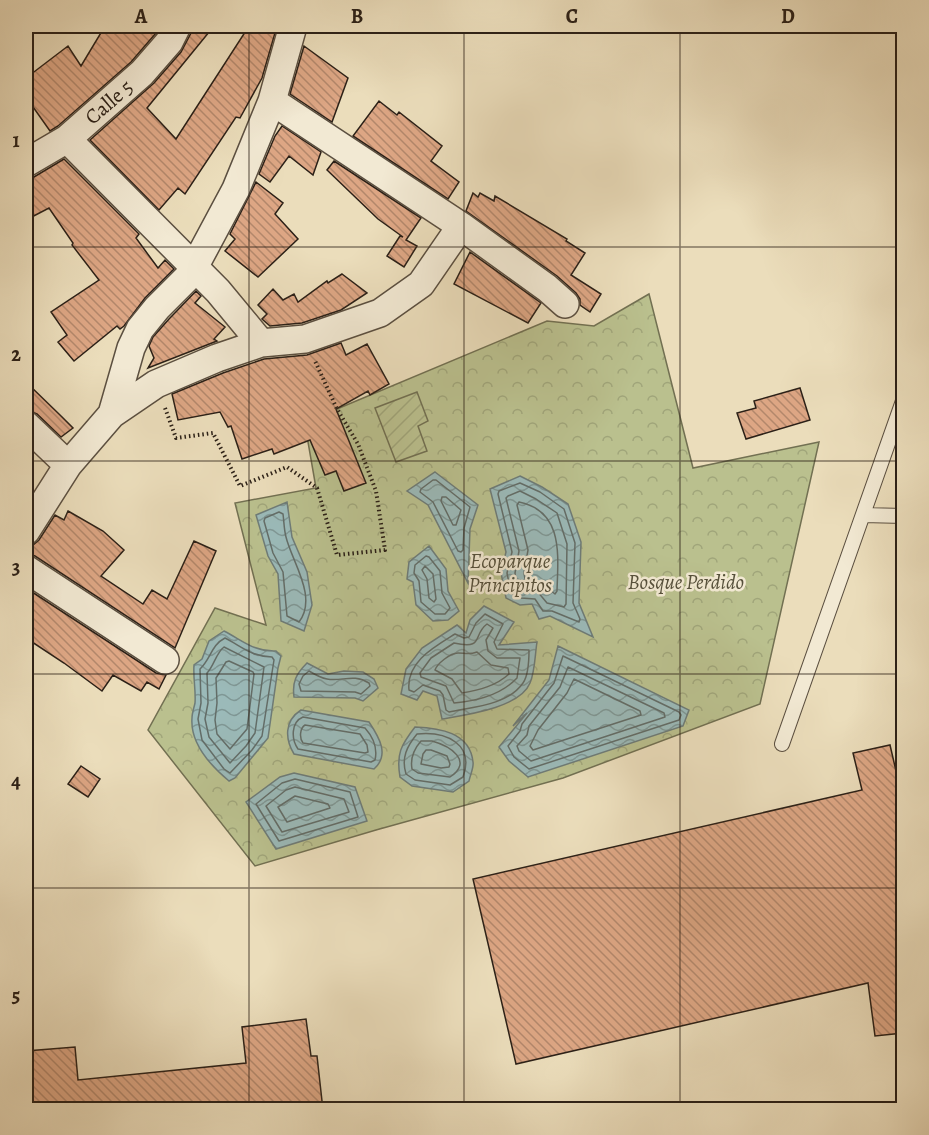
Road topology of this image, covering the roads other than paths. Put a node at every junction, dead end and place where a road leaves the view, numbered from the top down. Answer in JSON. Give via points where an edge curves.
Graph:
{"nodes":[{"id":1,"x":177,"y":26,"type":"edge"},
{"id":2,"x":294,"y":26,"type":"edge"},
{"id":3,"x":272,"y":101,"type":"junction"},
{"id":4,"x":67,"y":139,"type":"junction"},
{"id":5,"x":26,"y":163,"type":"edge"},
{"id":6,"x":461,"y":226,"type":"junction"},
{"id":7,"x":194,"y":269,"type":"junction"},
{"id":8,"x":565,"y":304,"type":"dead end"},
{"id":9,"x":261,"y":343,"type":"junction"},
{"id":10,"x":903,"y":398,"type":"edge"},
{"id":11,"x":112,"y":414,"type":"junction"},
{"id":12,"x":26,"y":425,"type":"edge"},
{"id":13,"x":68,"y":465,"type":"junction"},
{"id":14,"x":863,"y":515,"type":"junction"},
{"id":15,"x":903,"y":516,"type":"edge"},
{"id":16,"x":26,"y":531,"type":"edge"},
{"id":17,"x":26,"y":569,"type":"edge"},
{"id":18,"x":165,"y":660,"type":"dead end"},
{"id":19,"x":782,"y":744,"type":"dead end"}],
"edges":[{"from":1,"to":4,"type":"street","name":"Calle 5","via":[[142,73]]},
{"from":2,"to":3,"type":"street"},
{"from":3,"to":6,"type":"street"},
{"from":3,"to":7,"type":"street","via":[[236,189]]},
{"from":4,"to":5,"type":"street","name":"Calle 5"},
{"from":4,"to":7,"type":"street"},
{"from":6,"to":8,"type":"street"},
{"from":6,"to":9,"type":"street","via":[[421,284],[380,313],[305,339]]},
{"from":7,"to":9,"type":"street","via":[[218,291]]},
{"from":7,"to":11,"type":"street","via":[[140,329]]},
{"from":9,"to":11,"type":"street","via":[[156,384]]},
{"from":10,"to":14,"type":"lane"},
{"from":11,"to":13,"type":"street"},
{"from":12,"to":13,"type":"street"},
{"from":13,"to":16,"type":"street"},
{"from":14,"to":15,"type":"lane"},
{"from":14,"to":19,"type":"lane"},
{"from":17,"to":18,"type":"street"}]}
